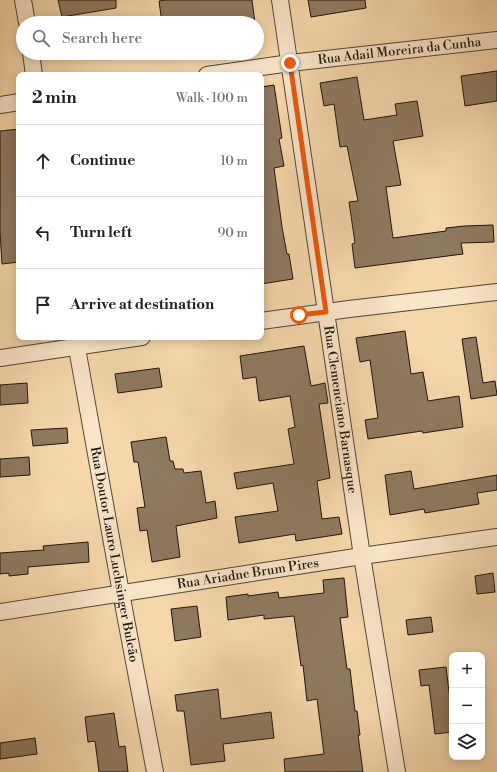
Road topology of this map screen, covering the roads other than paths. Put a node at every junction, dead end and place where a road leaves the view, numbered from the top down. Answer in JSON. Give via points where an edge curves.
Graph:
{"nodes":[{"id":1,"x":23,"y":0,"type":"edge"},
{"id":2,"x":280,"y":0,"type":"edge"},
{"id":3,"x":25,"y":16,"type":"edge"},
{"id":4,"x":497,"y":40,"type":"edge"},
{"id":5,"x":32,"y":60,"type":"edge"},
{"id":6,"x":290,"y":63,"type":"junction"},
{"id":7,"x":34,"y":72,"type":"edge"},
{"id":8,"x":227,"y":72,"type":"edge"},
{"id":9,"x":16,"y":102,"type":"edge"},
{"id":10,"x":0,"y":105,"type":"edge"},
{"id":11,"x":497,"y":292,"type":"edge"},
{"id":12,"x":326,"y":312,"type":"junction"},
{"id":13,"x":264,"y":321,"type":"edge"},
{"id":14,"x":92,"y":340,"type":"edge"},
{"id":15,"x":76,"y":341,"type":"edge"},
{"id":16,"x":0,"y":358,"type":"edge"},
{"id":17,"x":497,"y":537,"type":"edge"},
{"id":18,"x":362,"y":556,"type":"junction"},
{"id":19,"x":121,"y":593,"type":"junction"},
{"id":20,"x":0,"y":612,"type":"edge"},
{"id":21,"x":154,"y":772,"type":"edge"},
{"id":22,"x":397,"y":772,"type":"edge"}],
"edges":[{"from":1,"to":3,"type":"street"},
{"from":2,"to":6,"type":"street","name":"Rua Clemenciano Barnasque"},
{"from":4,"to":6,"type":"street","name":"Rua Adail Moreira da Cunha"},
{"from":5,"to":7,"type":"street"},
{"from":6,"to":8,"type":"street","name":"Rua Adail Moreira da Cunha"},
{"from":6,"to":12,"type":"street","name":"Rua Clemenciano Barnasque"},
{"from":9,"to":10,"type":"street"},
{"from":11,"to":12,"type":"street"},
{"from":12,"to":13,"type":"street"},
{"from":12,"to":18,"type":"street","name":"Rua Clemenciano Barnasque"},
{"from":14,"to":15,"type":"street"},
{"from":15,"to":16,"type":"street"},
{"from":15,"to":19,"type":"street","name":"Rua Doutor Lauro Luchsinger Bulcão"},
{"from":17,"to":18,"type":"street","name":"Rua Ariadne Brum Pires"},
{"from":18,"to":19,"type":"street","name":"Rua Ariadne Brum Pires"},
{"from":18,"to":22,"type":"street","name":"Rua Clemenciano Barnasque"},
{"from":19,"to":20,"type":"street","name":"Rua Ariadne Brum Pires"},
{"from":19,"to":21,"type":"street","name":"Rua Doutor Lauro Luchsinger Bulcão"}]}
